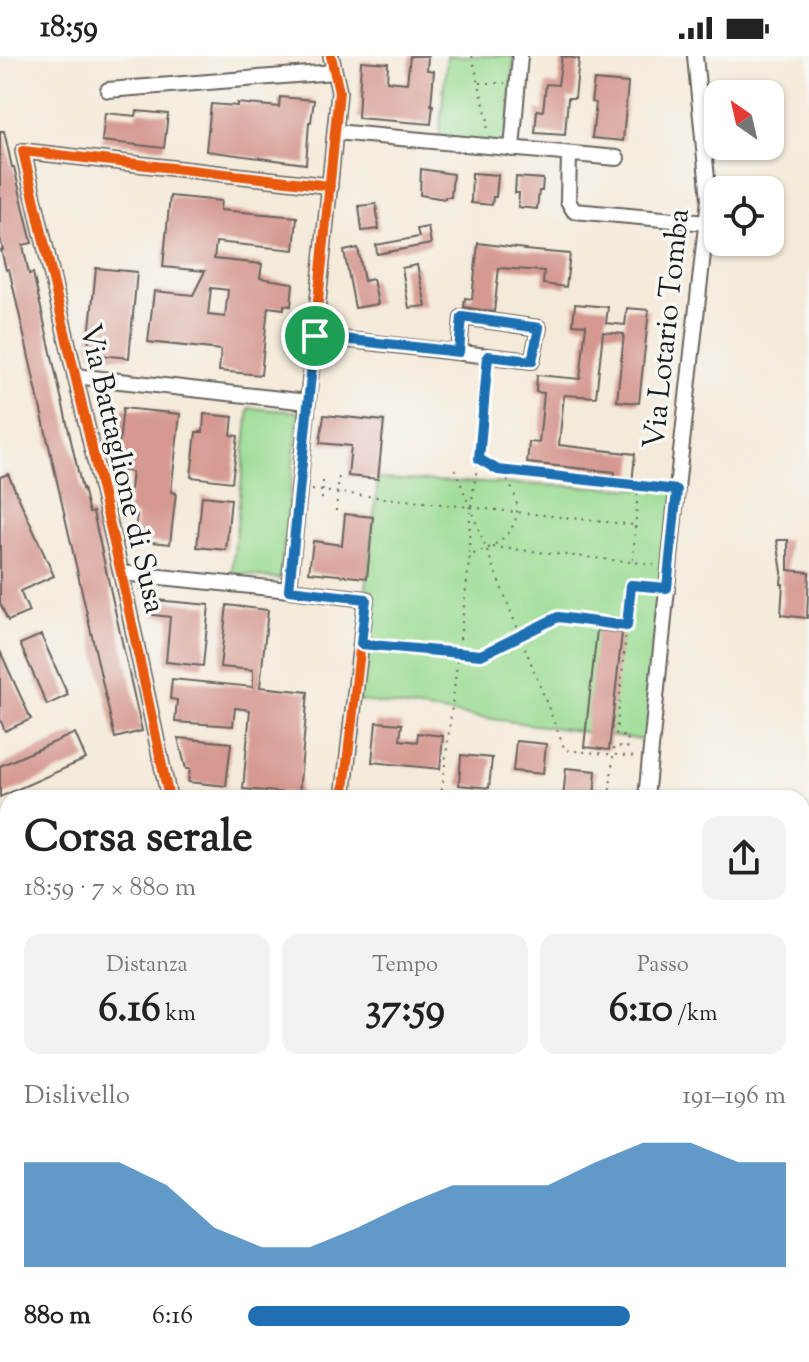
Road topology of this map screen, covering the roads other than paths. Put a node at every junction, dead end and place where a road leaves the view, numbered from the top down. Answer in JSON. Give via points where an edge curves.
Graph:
{"nodes":[{"id":1,"x":331,"y":56,"type":"edge"},
{"id":2,"x":520,"y":56,"type":"edge"},
{"id":3,"x":695,"y":56,"type":"edge"},
{"id":4,"x":334,"y":72,"type":"junction"},
{"id":5,"x":108,"y":90,"type":"dead end"},
{"id":6,"x":335,"y":132,"type":"junction"},
{"id":7,"x":512,"y":149,"type":"junction"},
{"id":8,"x":569,"y":154,"type":"junction"},
{"id":9,"x":617,"y":158,"type":"dead end"},
{"id":10,"x":707,"y":176,"type":"edge"},
{"id":11,"x":330,"y":186,"type":"junction"},
{"id":12,"x":704,"y":223,"type":"edge"},
{"id":13,"x":704,"y":250,"type":"edge"},
{"id":14,"x":315,"y":336,"type":"junction"},
{"id":15,"x":459,"y":352,"type":"junction"},
{"id":16,"x":75,"y":376,"type":"junction"},
{"id":17,"x":308,"y":402,"type":"junction"},
{"id":18,"x":121,"y":573,"type":"junction"},
{"id":19,"x":289,"y":590,"type":"junction"},
{"id":20,"x":167,"y":790,"type":"edge"},
{"id":21,"x":344,"y":790,"type":"edge"},
{"id":22,"x":647,"y":790,"type":"edge"}],
"edges":[{"from":1,"to":4,"type":"street"},
{"from":2,"to":7,"type":"street"},
{"from":3,"to":10,"type":"street","name":"Via Lotario Tomba"},
{"from":4,"to":5,"type":"street"},
{"from":4,"to":6,"type":"street","via":[[339,92]]},
{"from":6,"to":7,"type":"street"},
{"from":6,"to":11,"type":"street"},
{"from":7,"to":8,"type":"street"},
{"from":8,"to":9,"type":"street"},
{"from":8,"to":12,"type":"street","via":[[568,201],[574,211]]},
{"from":11,"to":14,"type":"street"},
{"from":11,"to":16,"type":"street","name":"Via Battaglione di Susa","via":[[23,151]]},
{"from":13,"to":22,"type":"street","name":"Via Lotario Tomba"},
{"from":14,"to":15,"type":"street"},
{"from":14,"to":17,"type":"street"},
{"from":15,"to":15,"type":"street","via":[[462,317],[539,328],[532,361]]},
{"from":16,"to":17,"type":"street"},
{"from":16,"to":18,"type":"street","name":"Via Battaglione di Susa"},
{"from":17,"to":19,"type":"street"},
{"from":18,"to":19,"type":"street"},
{"from":18,"to":20,"type":"street","name":"Via Battaglione di Susa"},
{"from":19,"to":21,"type":"street","via":[[366,599]]}]}
